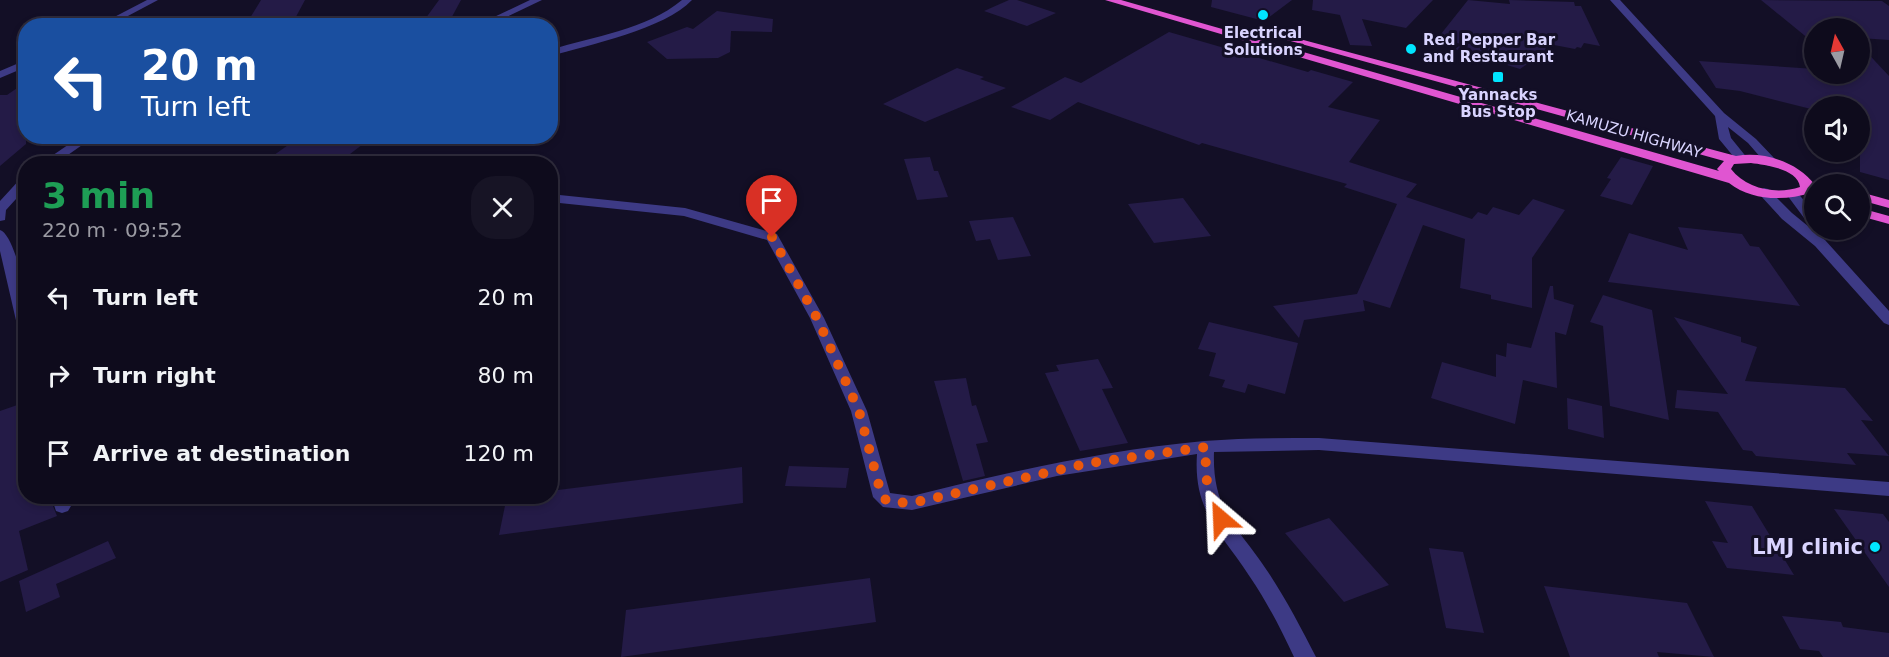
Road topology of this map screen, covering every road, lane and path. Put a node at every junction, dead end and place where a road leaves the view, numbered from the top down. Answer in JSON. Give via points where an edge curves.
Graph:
{"nodes":[{"id":1,"x":154,"y":0,"type":"edge"},
{"id":2,"x":538,"y":0,"type":"edge"},
{"id":3,"x":687,"y":0,"type":"edge"},
{"id":4,"x":1110,"y":0,"type":"edge"},
{"id":5,"x":1150,"y":0,"type":"edge"},
{"id":6,"x":1615,"y":0,"type":"edge"},
{"id":7,"x":117,"y":18,"type":"edge"},
{"id":8,"x":497,"y":18,"type":"edge"},
{"id":9,"x":558,"y":50,"type":"edge"},
{"id":10,"x":18,"y":67,"type":"edge"},
{"id":11,"x":0,"y":75,"type":"edge"},
{"id":12,"x":1720,"y":115,"type":"junction"},
{"id":13,"x":77,"y":144,"type":"edge"},
{"id":14,"x":59,"y":156,"type":"edge"},
{"id":15,"x":1739,"y":159,"type":"junction"},
{"id":16,"x":1772,"y":163,"type":"junction"},
{"id":17,"x":1804,"y":179,"type":"edge"},
{"id":18,"x":1734,"y":180,"type":"junction"},
{"id":19,"x":18,"y":189,"type":"edge"},
{"id":20,"x":1804,"y":191,"type":"edge"},
{"id":21,"x":1764,"y":192,"type":"junction"},
{"id":22,"x":1795,"y":194,"type":"junction"},
{"id":23,"x":1804,"y":197,"type":"edge"},
{"id":24,"x":558,"y":199,"type":"edge"},
{"id":25,"x":1870,"y":199,"type":"edge"},
{"id":26,"x":1889,"y":204,"type":"edge"},
{"id":27,"x":1804,"y":207,"type":"edge"},
{"id":28,"x":1870,"y":215,"type":"edge"},
{"id":29,"x":0,"y":217,"type":"edge"},
{"id":30,"x":1889,"y":220,"type":"edge"},
{"id":31,"x":1804,"y":225,"type":"edge"},
{"id":32,"x":0,"y":234,"type":"edge"},
{"id":33,"x":1821,"y":240,"type":"edge"},
{"id":34,"x":5,"y":264,"type":"edge"},
{"id":35,"x":18,"y":304,"type":"edge"},
{"id":36,"x":1889,"y":320,"type":"edge"},
{"id":37,"x":1206,"y":447,"type":"junction"},
{"id":38,"x":1889,"y":489,"type":"edge"},
{"id":39,"x":1305,"y":657,"type":"edge"}],
"edges":[{"from":1,"to":7,"type":"street"},
{"from":2,"to":8,"type":"street"},
{"from":3,"to":9,"type":"street","via":[[654,22]]},
{"from":4,"to":18,"type":"highway","name":"KAMUZU HIGHWAY"},
{"from":5,"to":15,"type":"highway","name":"KAMUZU HIGHWAY"},
{"from":6,"to":12,"type":"street"},
{"from":10,"to":11,"type":"street"},
{"from":12,"to":15,"type":"street","via":[[1725,139]]},
{"from":12,"to":16,"type":"street"},
{"from":13,"to":14,"type":"street"},
{"from":15,"to":16,"type":"highway","name":"KAMUZU HIGHWAY"},
{"from":15,"to":18,"type":"highway","via":[[1725,164],[1724,169]]},
{"from":16,"to":17,"type":"highway","name":"KAMUZU HIGHWAY"},
{"from":18,"to":21,"type":"highway","name":"KAMUZU HIGHWAY"},
{"from":19,"to":29,"type":"street","via":[[0,209]]},
{"from":20,"to":22,"type":"highway"},
{"from":21,"to":22,"type":"highway","name":"KAMUZU HIGHWAY"},
{"from":21,"to":31,"type":"street"},
{"from":22,"to":23,"type":"highway","name":"KAMUZU HIGHWAY"},
{"from":22,"to":27,"type":"street"},
{"from":24,"to":37,"type":"street","via":[[685,212],[772,237],[817,318],[859,411],[882,497],[889,502],[912,503],[1090,463]]},
{"from":25,"to":26,"type":"highway"},
{"from":28,"to":30,"type":"highway"},
{"from":32,"to":34,"type":"street"},
{"from":33,"to":36,"type":"street"},
{"from":34,"to":35,"type":"street"},
{"from":37,"to":38,"type":"street","via":[[1319,444]]},
{"from":37,"to":39,"type":"street","via":[[1208,495]]}]}
